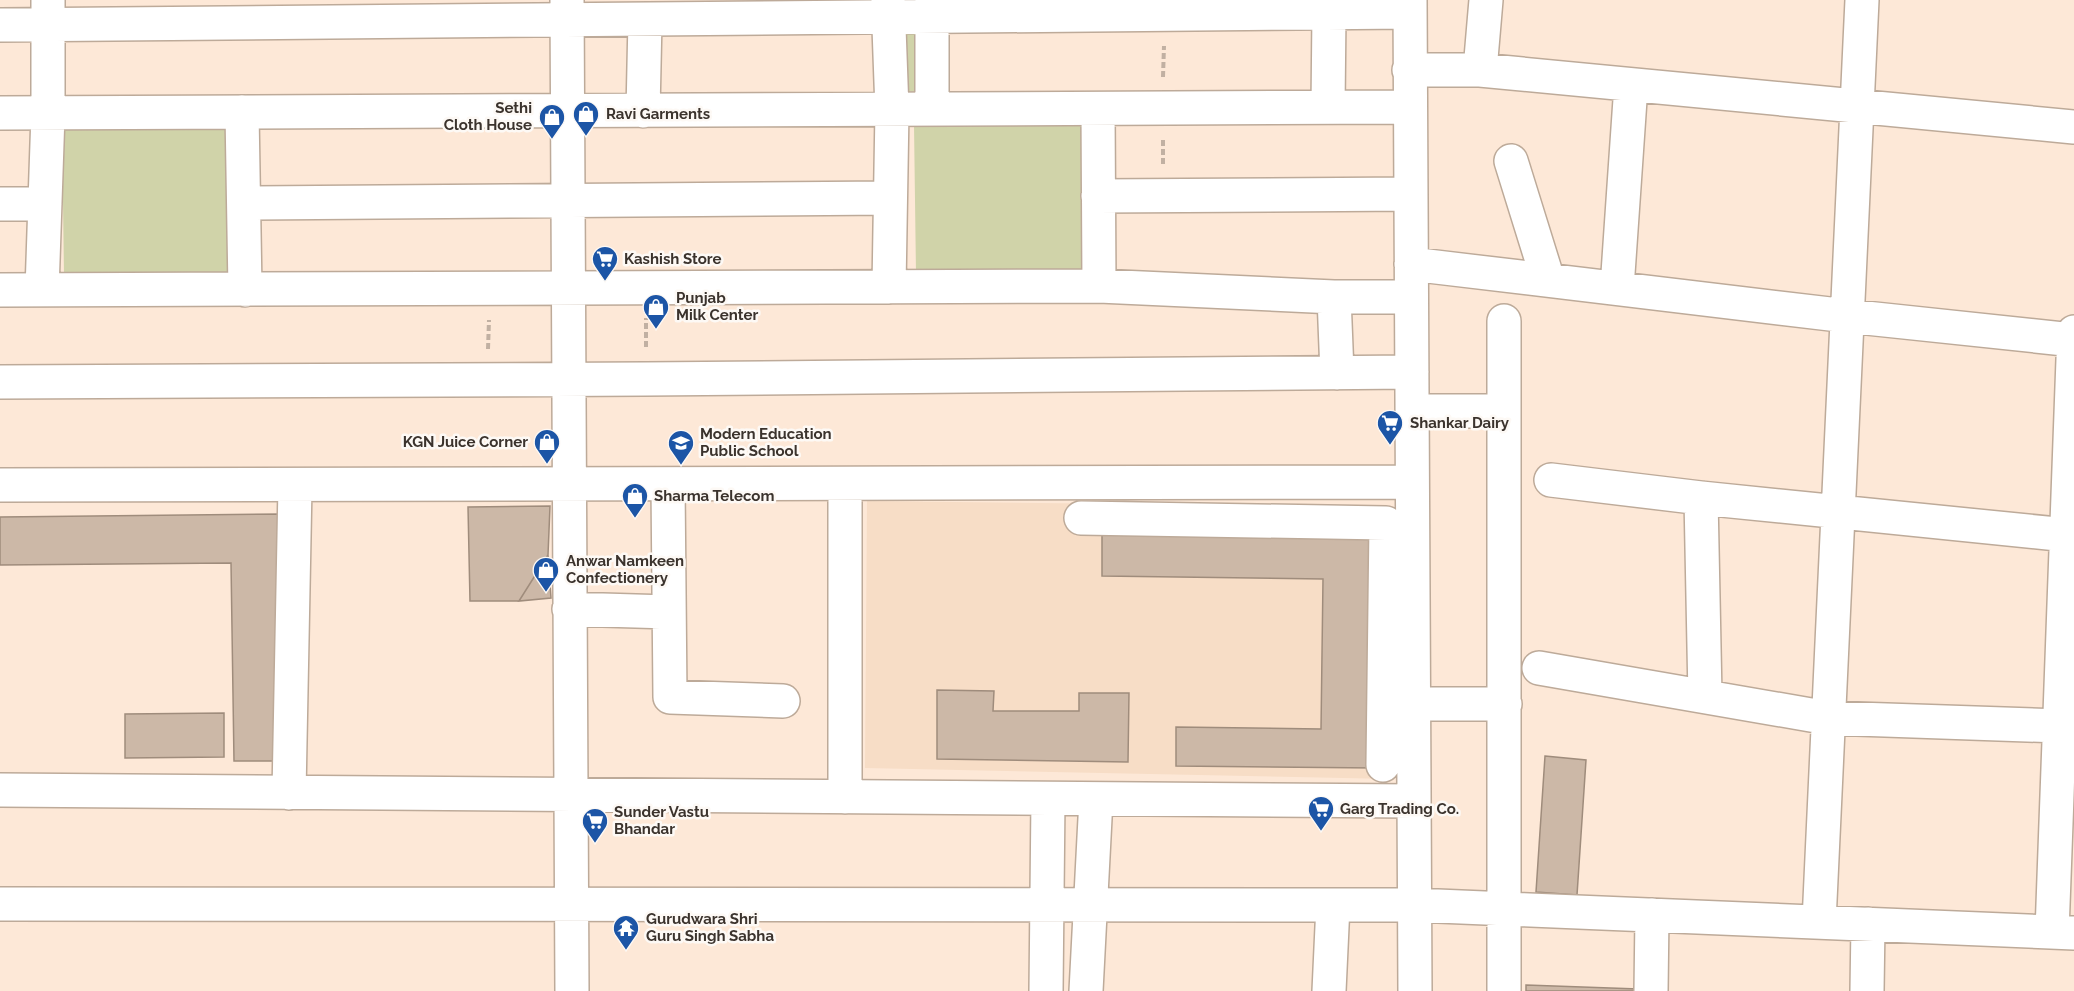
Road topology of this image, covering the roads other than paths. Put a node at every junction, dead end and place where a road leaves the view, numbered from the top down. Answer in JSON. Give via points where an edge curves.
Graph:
{"nodes":[{"id":1,"x":1486,"y":0,"type":"edge"},
{"id":2,"x":1862,"y":0,"type":"edge"},
{"id":3,"x":1410,"y":6,"type":"edge"},
{"id":4,"x":932,"y":8,"type":"edge"},
{"id":5,"x":888,"y":9,"type":"edge"},
{"id":6,"x":567,"y":10,"type":"edge"},
{"id":7,"x":48,"y":13,"type":"edge"},
{"id":8,"x":1329,"y":13,"type":"junction"},
{"id":9,"x":645,"y":20,"type":"junction"},
{"id":10,"x":0,"y":25,"type":"edge"},
{"id":11,"x":1409,"y":70,"type":"junction"},
{"id":12,"x":1480,"y":70,"type":"junction"},
{"id":13,"x":1631,"y":85,"type":"junction"},
{"id":14,"x":1410,"y":107,"type":"junction"},
{"id":15,"x":1857,"y":107,"type":"junction"},
{"id":16,"x":1328,"y":108,"type":"junction"},
{"id":17,"x":932,"y":109,"type":"junction"},
{"id":18,"x":1098,"y":109,"type":"junction"},
{"id":19,"x":892,"y":110,"type":"junction"},
{"id":20,"x":567,"y":111,"type":"junction"},
{"id":21,"x":643,"y":111,"type":"junction"},
{"id":22,"x":242,"y":112,"type":"junction"},
{"id":23,"x":0,"y":113,"type":"edge"},
{"id":24,"x":48,"y":114,"type":"junction"},
{"id":25,"x":2074,"y":127,"type":"edge"},
{"id":26,"x":1511,"y":161,"type":"dead end"},
{"id":27,"x":1411,"y":194,"type":"junction"},
{"id":28,"x":1098,"y":196,"type":"junction"},
{"id":29,"x":890,"y":198,"type":"junction"},
{"id":30,"x":568,"y":200,"type":"junction"},
{"id":31,"x":244,"y":203,"type":"junction"},
{"id":32,"x":0,"y":204,"type":"edge"},
{"id":33,"x":45,"y":204,"type":"junction"},
{"id":34,"x":1411,"y":264,"type":"junction"},
{"id":35,"x":1548,"y":280,"type":"junction"},
{"id":36,"x":1099,"y":286,"type":"junction"},
{"id":37,"x":889,"y":287,"type":"junction"},
{"id":38,"x":568,"y":288,"type":"junction"},
{"id":39,"x":1617,"y":288,"type":"junction"},
{"id":40,"x":0,"y":290,"type":"edge"},
{"id":41,"x":42,"y":290,"type":"junction"},
{"id":42,"x":245,"y":290,"type":"junction"},
{"id":43,"x":1334,"y":297,"type":"junction"},
{"id":44,"x":1411,"y":297,"type":"junction"},
{"id":45,"x":1847,"y":316,"type":"junction"},
{"id":46,"x":1504,"y":321,"type":"dead end"},
{"id":47,"x":2074,"y":332,"type":"edge"},
{"id":48,"x":2074,"y":340,"type":"edge"},
{"id":49,"x":1412,"y":372,"type":"junction"},
{"id":50,"x":1337,"y":373,"type":"junction"},
{"id":51,"x":569,"y":380,"type":"junction"},
{"id":52,"x":0,"y":382,"type":"edge"},
{"id":53,"x":1412,"y":411,"type":"junction"},
{"id":54,"x":1504,"y":411,"type":"junction"},
{"id":55,"x":1551,"y":480,"type":"dead end"},
{"id":56,"x":1351,"y":482,"type":"junction"},
{"id":57,"x":1413,"y":482,"type":"junction"},
{"id":58,"x":845,"y":484,"type":"junction"},
{"id":59,"x":0,"y":485,"type":"edge"},
{"id":60,"x":570,"y":485,"type":"junction"},
{"id":61,"x":668,"y":485,"type":"junction"},
{"id":62,"x":295,"y":486,"type":"junction"},
{"id":63,"x":1701,"y":498,"type":"junction"},
{"id":64,"x":2071,"y":500,"type":"edge"},
{"id":65,"x":1838,"y":513,"type":"junction"},
{"id":66,"x":1081,"y":518,"type":"dead end"},
{"id":67,"x":1352,"y":522,"type":"junction"},
{"id":68,"x":2067,"y":535,"type":"junction"},
{"id":69,"x":569,"y":609,"type":"junction"},
{"id":70,"x":669,"y":612,"type":"junction"},
{"id":71,"x":1539,"y":668,"type":"dead end"},
{"id":72,"x":1404,"y":684,"type":"junction"},
{"id":73,"x":1706,"y":696,"type":"junction"},
{"id":74,"x":783,"y":701,"type":"dead end"},
{"id":75,"x":1505,"y":704,"type":"junction"},
{"id":76,"x":1828,"y":718,"type":"junction"},
{"id":77,"x":2059,"y":726,"type":"junction"},
{"id":78,"x":1383,"y":765,"type":"dead end"},
{"id":79,"x":0,"y":790,"type":"edge"},
{"id":80,"x":289,"y":793,"type":"junction"},
{"id":81,"x":571,"y":795,"type":"junction"},
{"id":82,"x":844,"y":797,"type":"junction"},
{"id":83,"x":1048,"y":799,"type":"junction"},
{"id":84,"x":1096,"y":799,"type":"junction"},
{"id":85,"x":1414,"y":801,"type":"junction"},
{"id":86,"x":0,"y":904,"type":"edge"},
{"id":87,"x":1047,"y":905,"type":"junction"},
{"id":88,"x":1091,"y":905,"type":"junction"},
{"id":89,"x":1333,"y":905,"type":"junction"},
{"id":90,"x":1414,"y":905,"type":"junction"},
{"id":91,"x":572,"y":906,"type":"junction"},
{"id":92,"x":1505,"y":909,"type":"junction"},
{"id":93,"x":1652,"y":915,"type":"junction"},
{"id":94,"x":1819,"y":922,"type":"junction"},
{"id":95,"x":1868,"y":924,"type":"junction"},
{"id":96,"x":2063,"y":933,"type":"edge"},
{"id":97,"x":572,"y":991,"type":"edge"},
{"id":98,"x":1046,"y":991,"type":"edge"},
{"id":99,"x":1086,"y":991,"type":"edge"},
{"id":100,"x":1329,"y":991,"type":"edge"},
{"id":101,"x":1415,"y":991,"type":"edge"},
{"id":102,"x":1504,"y":991,"type":"edge"},
{"id":103,"x":1651,"y":991,"type":"edge"},
{"id":104,"x":1868,"y":991,"type":"edge"}],
"edges":[{"from":1,"to":12,"type":"street"},
{"from":2,"to":15,"type":"street"},
{"from":3,"to":8,"type":"street"},
{"from":3,"to":11,"type":"street"},
{"from":4,"to":5,"type":"street"},
{"from":4,"to":8,"type":"street"},
{"from":4,"to":17,"type":"street"},
{"from":5,"to":9,"type":"street"},
{"from":5,"to":19,"type":"street"},
{"from":6,"to":7,"type":"street"},
{"from":6,"to":9,"type":"street"},
{"from":6,"to":20,"type":"street"},
{"from":7,"to":10,"type":"street"},
{"from":7,"to":24,"type":"street"},
{"from":8,"to":16,"type":"street"},
{"from":9,"to":21,"type":"street"},
{"from":11,"to":12,"type":"street"},
{"from":11,"to":14,"type":"street"},
{"from":12,"to":13,"type":"street"},
{"from":13,"to":15,"type":"street"},
{"from":13,"to":39,"type":"street"},
{"from":14,"to":16,"type":"street"},
{"from":14,"to":27,"type":"street"},
{"from":15,"to":25,"type":"street"},
{"from":15,"to":45,"type":"street"},
{"from":16,"to":18,"type":"street"},
{"from":17,"to":18,"type":"street"},
{"from":17,"to":19,"type":"street"},
{"from":18,"to":28,"type":"street"},
{"from":19,"to":21,"type":"street"},
{"from":19,"to":29,"type":"street"},
{"from":20,"to":21,"type":"street"},
{"from":20,"to":22,"type":"street"},
{"from":20,"to":30,"type":"street"},
{"from":22,"to":24,"type":"street"},
{"from":22,"to":31,"type":"street"},
{"from":23,"to":24,"type":"street"},
{"from":24,"to":33,"type":"street"},
{"from":26,"to":35,"type":"street"},
{"from":27,"to":28,"type":"street"},
{"from":27,"to":34,"type":"street"},
{"from":28,"to":36,"type":"street"},
{"from":29,"to":30,"type":"street"},
{"from":29,"to":37,"type":"street"},
{"from":30,"to":31,"type":"street"},
{"from":30,"to":38,"type":"street"},
{"from":31,"to":42,"type":"street"},
{"from":32,"to":33,"type":"street"},
{"from":33,"to":41,"type":"street"},
{"from":34,"to":35,"type":"street"},
{"from":34,"to":44,"type":"street"},
{"from":35,"to":39,"type":"street"},
{"from":36,"to":37,"type":"street"},
{"from":36,"to":43,"type":"street"},
{"from":37,"to":38,"type":"street"},
{"from":38,"to":42,"type":"street"},
{"from":38,"to":51,"type":"street"},
{"from":39,"to":45,"type":"street"},
{"from":40,"to":41,"type":"street"},
{"from":41,"to":42,"type":"street"},
{"from":43,"to":44,"type":"street"},
{"from":43,"to":50,"type":"street"},
{"from":44,"to":49,"type":"street"},
{"from":45,"to":48,"type":"street"},
{"from":45,"to":65,"type":"street"},
{"from":46,"to":54,"type":"street"},
{"from":47,"to":48,"type":"street"},
{"from":48,"to":64,"type":"street"},
{"from":49,"to":50,"type":"street"},
{"from":49,"to":53,"type":"street"},
{"from":50,"to":51,"type":"street"},
{"from":51,"to":52,"type":"street"},
{"from":51,"to":60,"type":"street"},
{"from":53,"to":54,"type":"street"},
{"from":53,"to":57,"type":"street"},
{"from":54,"to":75,"type":"street"},
{"from":55,"to":63,"type":"street"},
{"from":56,"to":57,"type":"street"},
{"from":56,"to":58,"type":"street"},
{"from":56,"to":67,"type":"street"},
{"from":57,"to":72,"type":"street"},
{"from":58,"to":61,"type":"street"},
{"from":58,"to":82,"type":"street"},
{"from":59,"to":62,"type":"street"},
{"from":60,"to":61,"type":"street"},
{"from":60,"to":62,"type":"street"},
{"from":60,"to":69,"type":"street"},
{"from":61,"to":70,"type":"street"},
{"from":62,"to":80,"type":"street"},
{"from":63,"to":65,"type":"street"},
{"from":63,"to":73,"type":"street"},
{"from":64,"to":68,"type":"street"},
{"from":65,"to":68,"type":"street"},
{"from":65,"to":76,"type":"street"},
{"from":66,"to":67,"type":"street"},
{"from":67,"to":72,"type":"street","via":[[1386,523]]},
{"from":68,"to":77,"type":"street"},
{"from":69,"to":70,"type":"street"},
{"from":69,"to":81,"type":"street"},
{"from":70,"to":74,"type":"street","via":[[670,697]]},
{"from":71,"to":73,"type":"street"},
{"from":72,"to":75,"type":"street"},
{"from":72,"to":78,"type":"street"},
{"from":72,"to":85,"type":"street"},
{"from":73,"to":76,"type":"street"},
{"from":75,"to":92,"type":"street"},
{"from":76,"to":77,"type":"street"},
{"from":76,"to":94,"type":"street"},
{"from":77,"to":96,"type":"street"},
{"from":79,"to":80,"type":"street"},
{"from":80,"to":81,"type":"street"},
{"from":81,"to":82,"type":"street"},
{"from":81,"to":91,"type":"street"},
{"from":82,"to":83,"type":"street"},
{"from":83,"to":84,"type":"street"},
{"from":83,"to":87,"type":"street"},
{"from":84,"to":85,"type":"street"},
{"from":84,"to":88,"type":"street"},
{"from":85,"to":90,"type":"street"},
{"from":86,"to":91,"type":"street"},
{"from":87,"to":88,"type":"street"},
{"from":87,"to":91,"type":"street"},
{"from":87,"to":98,"type":"street"},
{"from":88,"to":89,"type":"street"},
{"from":88,"to":99,"type":"street"},
{"from":89,"to":90,"type":"street"},
{"from":89,"to":100,"type":"street"},
{"from":90,"to":92,"type":"street"},
{"from":90,"to":101,"type":"street"},
{"from":91,"to":97,"type":"street"},
{"from":92,"to":93,"type":"street"},
{"from":92,"to":102,"type":"street"},
{"from":93,"to":94,"type":"street"},
{"from":93,"to":103,"type":"street"},
{"from":94,"to":95,"type":"street"},
{"from":95,"to":96,"type":"street"},
{"from":95,"to":104,"type":"street"}]}
